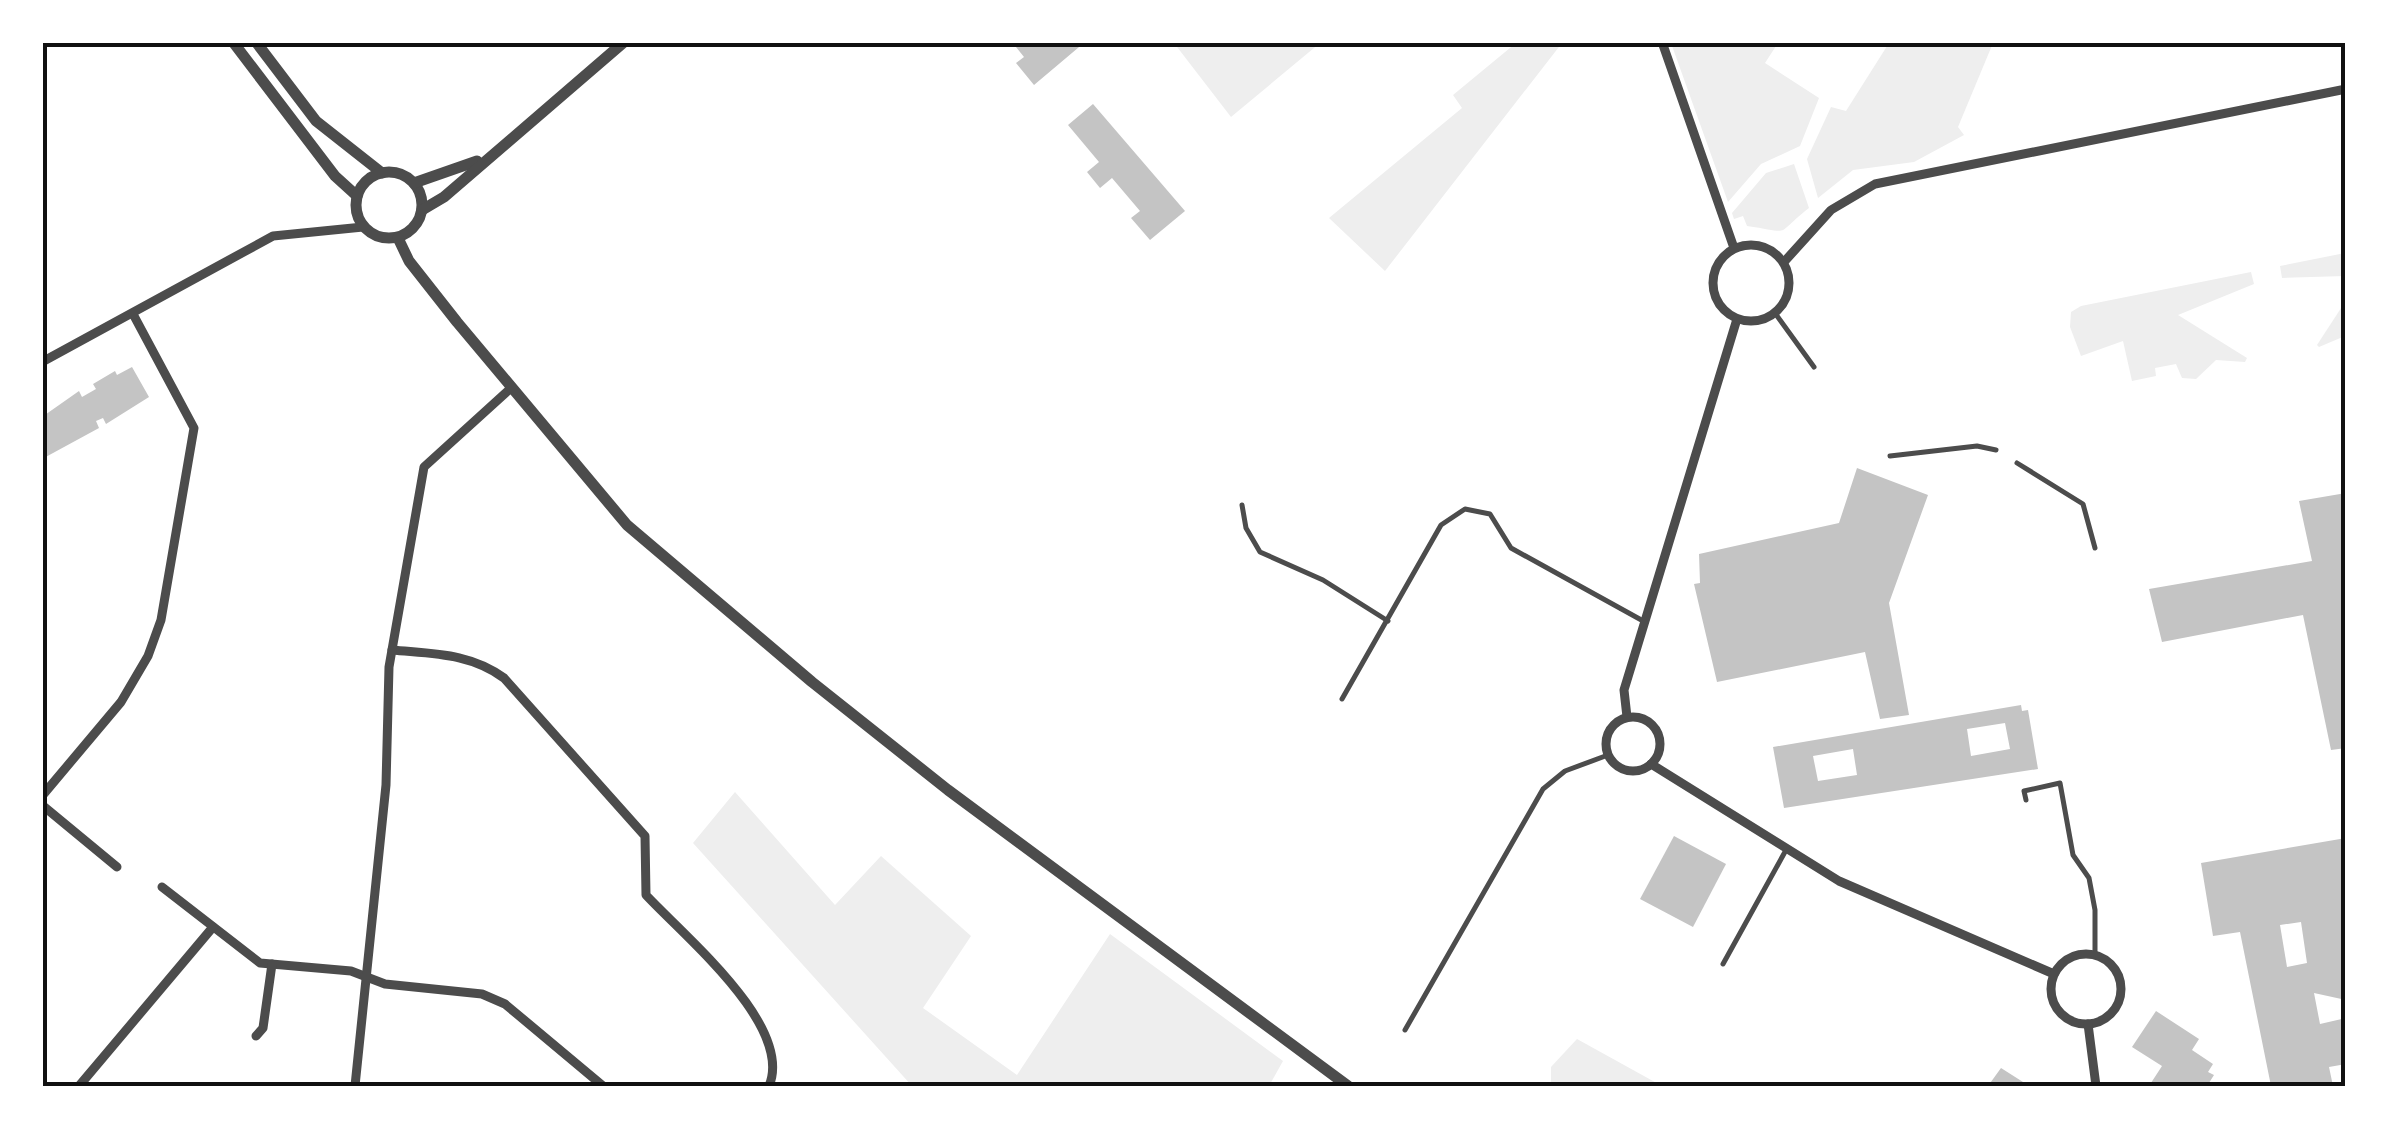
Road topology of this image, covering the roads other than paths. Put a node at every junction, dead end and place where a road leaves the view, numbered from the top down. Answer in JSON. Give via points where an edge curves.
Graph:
{"nodes":[{"id":1,"x":232,"y":42,"type":"edge"},
{"id":2,"x":256,"y":42,"type":"edge"},
{"id":3,"x":624,"y":42,"type":"edge"},
{"id":4,"x":1662,"y":42,"type":"edge"},
{"id":5,"x":2346,"y":89,"type":"edge"},
{"id":6,"x":494,"y":151,"type":"junction"},
{"id":7,"x":382,"y":172,"type":"junction"},
{"id":8,"x":414,"y":183,"type":"junction"},
{"id":9,"x":356,"y":196,"type":"junction"},
{"id":10,"x":422,"y":210,"type":"junction"},
{"id":11,"x":363,"y":226,"type":"junction"},
{"id":12,"x":398,"y":238,"type":"junction"},
{"id":13,"x":1734,"y":248,"type":"junction"},
{"id":14,"x":1784,"y":262,"type":"junction"},
{"id":15,"x":1775,"y":313,"type":"junction"},
{"id":16,"x":133,"y":314,"type":"junction"},
{"id":17,"x":1737,"y":319,"type":"junction"},
{"id":18,"x":42,"y":362,"type":"edge"},
{"id":19,"x":1814,"y":367,"type":"dead end"},
{"id":20,"x":512,"y":388,"type":"junction"},
{"id":21,"x":1996,"y":450,"type":"dead end"},
{"id":22,"x":1890,"y":456,"type":"dead end"},
{"id":23,"x":2017,"y":463,"type":"dead end"},
{"id":24,"x":1242,"y":505,"type":"dead end"},
{"id":25,"x":2095,"y":548,"type":"dead end"},
{"id":26,"x":1388,"y":620,"type":"junction"},
{"id":27,"x":1646,"y":622,"type":"junction"},
{"id":28,"x":392,"y":650,"type":"junction"},
{"id":29,"x":1342,"y":699,"type":"dead end"},
{"id":30,"x":1627,"y":717,"type":"junction"},
{"id":31,"x":1608,"y":755,"type":"junction"},
{"id":32,"x":1650,"y":764,"type":"junction"},
{"id":33,"x":42,"y":796,"type":"edge"},
{"id":34,"x":2026,"y":800,"type":"dead end"},
{"id":35,"x":42,"y":804,"type":"edge"},
{"id":36,"x":1786,"y":850,"type":"junction"},
{"id":37,"x":117,"y":866,"type":"dead end"},
{"id":38,"x":162,"y":887,"type":"dead end"},
{"id":39,"x":213,"y":927,"type":"junction"},
{"id":40,"x":2095,"y":956,"type":"junction"},
{"id":41,"x":272,"y":964,"type":"junction"},
{"id":42,"x":1723,"y":964,"type":"dead end"},
{"id":43,"x":2054,"y":974,"type":"junction"},
{"id":44,"x":366,"y":977,"type":"junction"},
{"id":45,"x":2088,"y":1024,"type":"junction"},
{"id":46,"x":1405,"y":1030,"type":"dead end"},
{"id":47,"x":256,"y":1036,"type":"dead end"},
{"id":48,"x":79,"y":1086,"type":"edge"},
{"id":49,"x":355,"y":1086,"type":"edge"},
{"id":50,"x":603,"y":1086,"type":"edge"},
{"id":51,"x":769,"y":1086,"type":"edge"},
{"id":52,"x":1348,"y":1086,"type":"edge"},
{"id":53,"x":2096,"y":1086,"type":"edge"}],
"edges":[{"from":1,"to":9,"type":"street"},
{"from":2,"to":7,"type":"street","via":[[316,121]]},
{"from":3,"to":6,"type":"street"},
{"from":4,"to":13,"type":"street"},
{"from":5,"to":14,"type":"street","via":[[1875,184],[1831,210]]},
{"from":6,"to":8,"type":"street"},
{"from":6,"to":10,"type":"street"},
{"from":7,"to":8,"type":"street"},
{"from":7,"to":9,"type":"street"},
{"from":8,"to":10,"type":"street"},
{"from":9,"to":11,"type":"street"},
{"from":10,"to":12,"type":"street"},
{"from":11,"to":12,"type":"street","via":[[378,237]]},
{"from":11,"to":16,"type":"street","via":[[273,236]]},
{"from":12,"to":20,"type":"street","via":[[409,261]]},
{"from":13,"to":14,"type":"street","via":[[1767,248]]},
{"from":13,"to":17,"type":"street","via":[[1718,262],[1712,283],[1720,305]]},
{"from":14,"to":15,"type":"street","via":[[1788,295]]},
{"from":15,"to":17,"type":"street","via":[[1764,320]]},
{"from":15,"to":19,"type":"lane"},
{"from":16,"to":18,"type":"street"},
{"from":16,"to":33,"type":"street","via":[[194,428],[165,600],[156,638],[121,702]]},
{"from":17,"to":27,"type":"street"},
{"from":20,"to":28,"type":"street","via":[[424,467]]},
{"from":20,"to":52,"type":"street","via":[[627,525],[812,682]]},
{"from":21,"to":22,"type":"lane","via":[[1977,446]]},
{"from":23,"to":25,"type":"lane","via":[[2084,504]]},
{"from":24,"to":26,"type":"lane","via":[[1260,552]]},
{"from":26,"to":27,"type":"lane","via":[[1441,525],[1465,509],[1480,508],[1512,548]]},
{"from":26,"to":29,"type":"lane"},
{"from":27,"to":30,"type":"street","via":[[1624,690]]},
{"from":28,"to":44,"type":"street"},
{"from":28,"to":51,"type":"street","via":[[484,663],[645,836],[646,895],[764,1026],[774,1058]]},
{"from":30,"to":31,"type":"street","via":[[1608,732]]},
{"from":30,"to":32,"type":"street","via":[[1645,720],[1657,732],[1659,749]]},
{"from":31,"to":32,"type":"street","via":[[1627,770]]},
{"from":31,"to":46,"type":"lane","via":[[1565,771],[1543,789]]},
{"from":32,"to":36,"type":"street"},
{"from":34,"to":40,"type":"lane","via":[[2024,791],[2060,783],[2073,855],[2092,892]]},
{"from":35,"to":37,"type":"street"},
{"from":36,"to":42,"type":"lane"},
{"from":36,"to":43,"type":"street","via":[[1894,908]]},
{"from":38,"to":39,"type":"street"},
{"from":39,"to":41,"type":"street","via":[[260,963]]},
{"from":39,"to":48,"type":"street"},
{"from":40,"to":43,"type":"street","via":[[2067,960]]},
{"from":40,"to":45,"type":"street","via":[[2113,968],[2119,998],[2108,1016]]},
{"from":41,"to":44,"type":"street"},
{"from":41,"to":47,"type":"street","via":[[263,1028]]},
{"from":43,"to":45,"type":"street","via":[[2051,994],[2059,1012]]},
{"from":44,"to":49,"type":"street"},
{"from":44,"to":50,"type":"street","via":[[482,994],[505,1004]]},
{"from":45,"to":53,"type":"street"}]}
